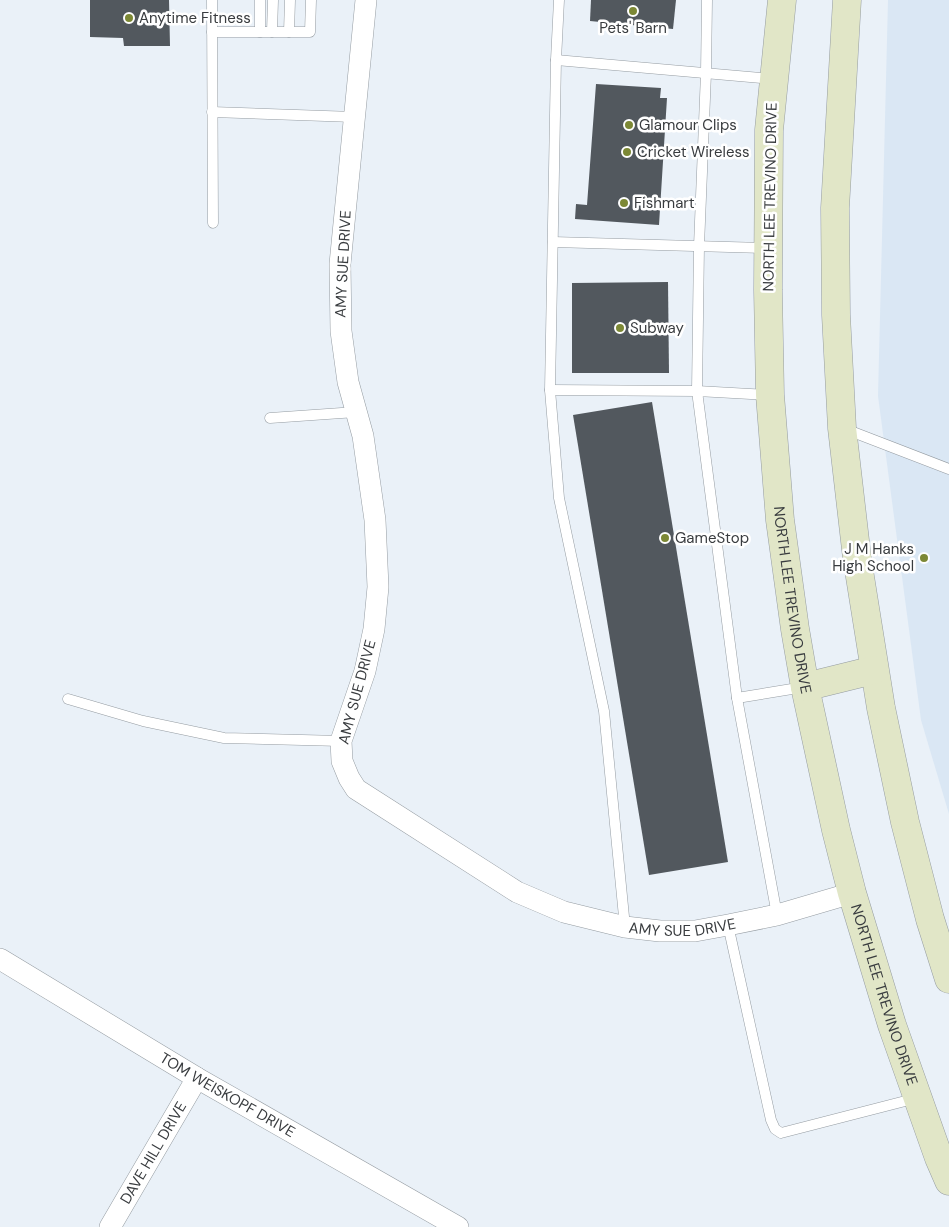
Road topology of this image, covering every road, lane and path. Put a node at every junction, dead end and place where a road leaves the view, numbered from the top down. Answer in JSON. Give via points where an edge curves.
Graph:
{"nodes":[{"id":1,"x":212,"y":0,"type":"edge"},
{"id":2,"x":260,"y":0,"type":"edge"},
{"id":3,"x":273,"y":0,"type":"edge"},
{"id":4,"x":290,"y":0,"type":"edge"},
{"id":5,"x":311,"y":0,"type":"edge"},
{"id":6,"x":366,"y":0,"type":"edge"},
{"id":7,"x":559,"y":0,"type":"edge"},
{"id":8,"x":707,"y":0,"type":"edge"},
{"id":9,"x":782,"y":0,"type":"edge"},
{"id":10,"x":846,"y":0,"type":"edge"},
{"id":11,"x":212,"y":32,"type":"junction"},
{"id":12,"x":260,"y":32,"type":"junction"},
{"id":13,"x":272,"y":32,"type":"junction"},
{"id":14,"x":289,"y":32,"type":"junction"},
{"id":15,"x":556,"y":60,"type":"junction"},
{"id":16,"x":706,"y":73,"type":"junction"},
{"id":17,"x":774,"y":79,"type":"junction"},
{"id":18,"x":212,"y":112,"type":"junction"},
{"id":19,"x":354,"y":117,"type":"junction"},
{"id":20,"x":213,"y":223,"type":"dead end"},
{"id":21,"x":553,"y":242,"type":"junction"},
{"id":22,"x":699,"y":246,"type":"junction"},
{"id":23,"x":768,"y":248,"type":"junction"},
{"id":24,"x":550,"y":390,"type":"junction"},
{"id":25,"x":697,"y":391,"type":"junction"},
{"id":26,"x":770,"y":395,"type":"junction"},
{"id":27,"x":356,"y":412,"type":"junction"},
{"id":28,"x":270,"y":418,"type":"dead end"},
{"id":29,"x":842,"y":428,"type":"junction"},
{"id":30,"x":949,"y":469,"type":"edge"},
{"id":31,"x":874,"y":670,"type":"junction"},
{"id":32,"x":805,"y":687,"type":"junction"},
{"id":33,"x":737,"y":698,"type":"junction"},
{"id":34,"x":68,"y":699,"type":"dead end"},
{"id":35,"x":341,"y":741,"type":"junction"},
{"id":36,"x":852,"y":894,"type":"junction"},
{"id":37,"x":777,"y":915,"type":"junction"},
{"id":38,"x":728,"y":925,"type":"junction"},
{"id":39,"x":625,"y":927,"type":"junction"},
{"id":40,"x":0,"y":959,"type":"edge"},
{"id":41,"x":949,"y":979,"type":"edge"},
{"id":42,"x":197,"y":1078,"type":"junction"},
{"id":43,"x":918,"y":1097,"type":"junction"},
{"id":44,"x":949,"y":1181,"type":"edge"},
{"id":45,"x":110,"y":1227,"type":"edge"},
{"id":46,"x":458,"y":1227,"type":"edge"}],
"edges":[{"from":1,"to":11,"type":"lane"},
{"from":2,"to":12,"type":"lane"},
{"from":3,"to":13,"type":"lane"},
{"from":4,"to":14,"type":"lane"},
{"from":5,"to":14,"type":"lane","via":[[310,32]]},
{"from":6,"to":19,"type":"street","name":"AMY SUE DRIVE"},
{"from":7,"to":15,"type":"lane"},
{"from":8,"to":16,"type":"lane"},
{"from":9,"to":17,"type":"main road","name":"NORTH LEE TREVINO DRIVE"},
{"from":10,"to":29,"type":"main road","via":[[835,208]]},
{"from":11,"to":12,"type":"lane"},
{"from":11,"to":18,"type":"lane"},
{"from":12,"to":13,"type":"lane"},
{"from":13,"to":14,"type":"lane"},
{"from":15,"to":16,"type":"lane"},
{"from":15,"to":21,"type":"lane"},
{"from":16,"to":17,"type":"lane"},
{"from":16,"to":22,"type":"lane"},
{"from":17,"to":23,"type":"main road","name":"NORTH LEE TREVINO DRIVE","via":[[769,130]]},
{"from":18,"to":19,"type":"lane"},
{"from":18,"to":20,"type":"lane"},
{"from":19,"to":27,"type":"street","name":"AMY SUE DRIVE","via":[[340,264],[340,312],[348,382]]},
{"from":21,"to":22,"type":"lane"},
{"from":21,"to":24,"type":"lane"},
{"from":22,"to":23,"type":"lane"},
{"from":22,"to":25,"type":"lane"},
{"from":23,"to":26,"type":"main road","name":"NORTH LEE TREVINO DRIVE"},
{"from":24,"to":25,"type":"lane"},
{"from":24,"to":39,"type":"lane","via":[[559,498],[604,711]]},
{"from":25,"to":26,"type":"lane"},
{"from":25,"to":33,"type":"lane"},
{"from":26,"to":32,"type":"main road","name":"NORTH LEE TREVINO DRIVE","via":[[780,520]]},
{"from":27,"to":28,"type":"lane"},
{"from":27,"to":35,"type":"street","name":"AMY SUE DRIVE","via":[[363,436],[375,520],[378,587],[374,629],[365,670]]},
{"from":29,"to":30,"type":"lane"},
{"from":29,"to":31,"type":"main road"},
{"from":31,"to":32,"type":"main road"},
{"from":31,"to":41,"type":"main road","via":[[905,822]]},
{"from":32,"to":33,"type":"lane"},
{"from":32,"to":36,"type":"main road","name":"NORTH LEE TREVINO DRIVE"},
{"from":33,"to":37,"type":"lane"},
{"from":34,"to":35,"type":"lane","via":[[143,721],[224,738]]},
{"from":35,"to":39,"type":"street","name":"AMY SUE DRIVE","via":[[342,761],[356,789],[517,892],[564,912]]},
{"from":36,"to":37,"type":"street","name":"AMY SUE DRIVE"},
{"from":36,"to":43,"type":"main road","name":"NORTH LEE TREVINO DRIVE"},
{"from":37,"to":38,"type":"street","name":"AMY SUE DRIVE"},
{"from":38,"to":39,"type":"street","name":"AMY SUE DRIVE","via":[[660,932]]},
{"from":38,"to":43,"type":"lane","via":[[775,1129],[781,1133]]},
{"from":40,"to":42,"type":"street","name":"TOM WEISKOPF DRIVE"},
{"from":42,"to":45,"type":"street","name":"DAVE HILL DRIVE"},
{"from":42,"to":46,"type":"street","name":"TOM WEISKOPF DRIVE"},
{"from":43,"to":44,"type":"main road","name":"NORTH LEE TREVINO DRIVE"}]}
